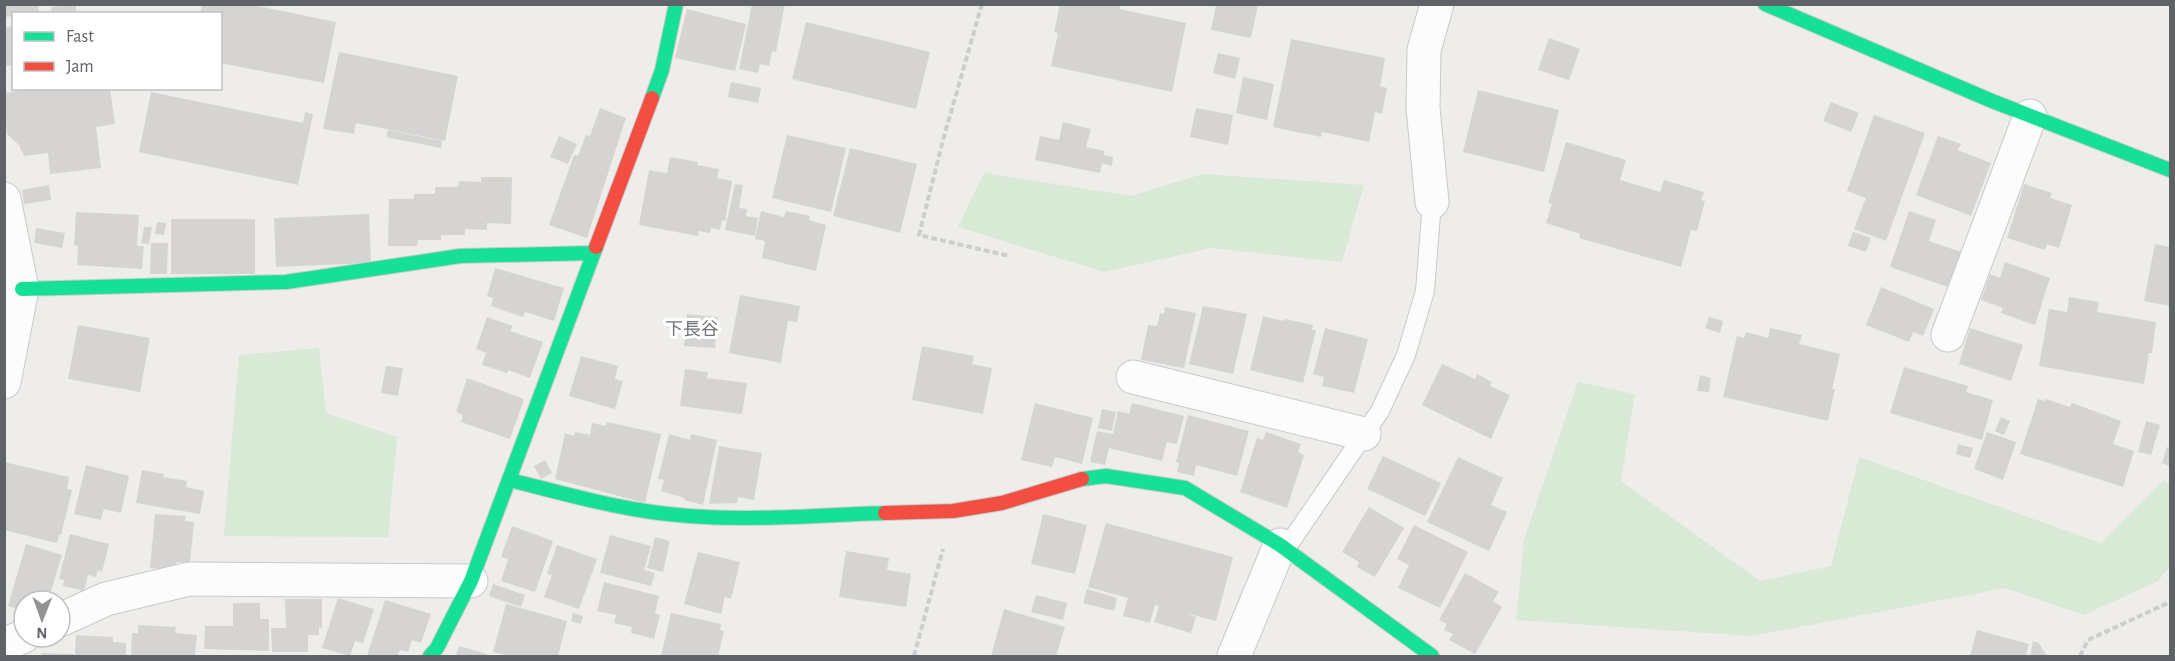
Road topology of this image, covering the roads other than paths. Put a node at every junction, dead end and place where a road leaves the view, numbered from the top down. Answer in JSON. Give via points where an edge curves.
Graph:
{"nodes":[{"id":1,"x":676,"y":4,"type":"edge"},
{"id":2,"x":1437,"y":4,"type":"edge"},
{"id":3,"x":1765,"y":4,"type":"edge"},
{"id":4,"x":2030,"y":116,"type":"junction"},
{"id":5,"x":2170,"y":170,"type":"edge"},
{"id":6,"x":4,"y":199,"type":"edge"},
{"id":7,"x":1432,"y":202,"type":"joint"},
{"id":8,"x":593,"y":253,"type":"junction"},
{"id":9,"x":22,"y":289,"type":"junction"},
{"id":10,"x":1948,"y":335,"type":"dead end"},
{"id":11,"x":1133,"y":377,"type":"dead end"},
{"id":12,"x":4,"y":382,"type":"edge"},
{"id":13,"x":1364,"y":434,"type":"junction"},
{"id":14,"x":510,"y":480,"type":"junction"},
{"id":15,"x":1282,"y":548,"type":"junction"},
{"id":16,"x":471,"y":582,"type":"junction"},
{"id":17,"x":72,"y":615,"type":"edge"},
{"id":18,"x":430,"y":657,"type":"edge"},
{"id":19,"x":1234,"y":657,"type":"edge"},
{"id":20,"x":1432,"y":657,"type":"edge"}],
"edges":[{"from":1,"to":8,"type":"street","via":[[662,70]]},
{"from":2,"to":7,"type":"street","via":[[1424,50],[1423,108]]},
{"from":3,"to":4,"type":"street"},
{"from":4,"to":5,"type":"street"},
{"from":4,"to":10,"type":"street"},
{"from":6,"to":9,"type":"street"},
{"from":7,"to":13,"type":"lane","via":[[1425,291],[1406,355],[1380,411]]},
{"from":8,"to":9,"type":"street","via":[[460,256],[285,282]]},
{"from":8,"to":14,"type":"street"},
{"from":9,"to":12,"type":"street"},
{"from":11,"to":13,"type":"street"},
{"from":13,"to":15,"type":"lane"},
{"from":14,"to":15,"type":"street","via":[[610,506],[688,516],[750,517],[953,511],[1002,503],[1077,480],[1106,476],[1185,488]]},
{"from":14,"to":16,"type":"street"},
{"from":15,"to":19,"type":"street"},
{"from":15,"to":20,"type":"street"},
{"from":16,"to":17,"type":"street","via":[[189,579],[106,599]]},
{"from":16,"to":18,"type":"street"}]}
